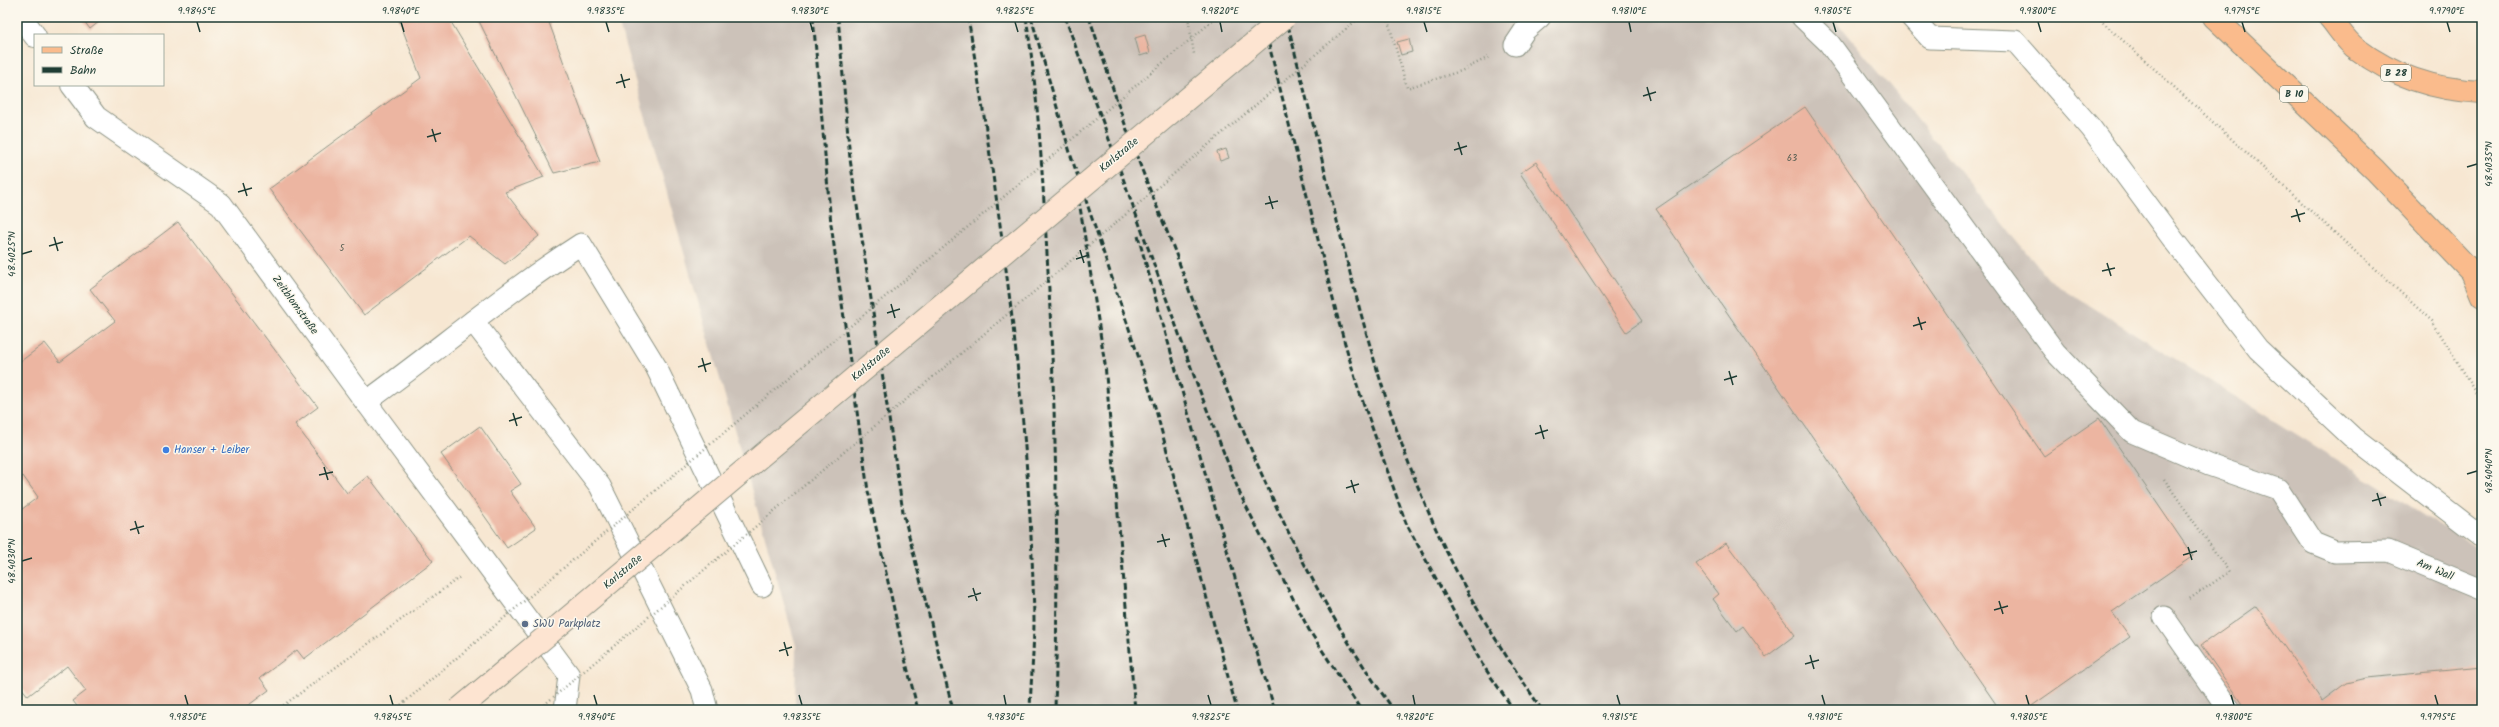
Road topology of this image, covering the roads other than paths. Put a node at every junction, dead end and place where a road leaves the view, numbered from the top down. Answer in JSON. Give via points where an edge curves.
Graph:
{"nodes":[{"id":1,"x":21,"y":17,"type":"edge"},
{"id":2,"x":1285,"y":17,"type":"edge"},
{"id":3,"x":1540,"y":17,"type":"edge"},
{"id":4,"x":1802,"y":17,"type":"edge"},
{"id":5,"x":1911,"y":17,"type":"edge"},
{"id":6,"x":2214,"y":17,"type":"edge"},
{"id":7,"x":2329,"y":17,"type":"edge"},
{"id":8,"x":34,"y":35,"type":"edge"},
{"id":9,"x":1515,"y":45,"type":"road end"},
{"id":10,"x":73,"y":86,"type":"edge"},
{"id":11,"x":2482,"y":92,"type":"edge"},
{"id":12,"x":2482,"y":296,"type":"edge"},
{"id":13,"x":473,"y":321,"type":"junction"},
{"id":14,"x":366,"y":402,"type":"junction"},
{"id":15,"x":2482,"y":537,"type":"edge"},
{"id":16,"x":762,"y":586,"type":"dead end"},
{"id":17,"x":2482,"y":590,"type":"edge"},
{"id":18,"x":2164,"y":617,"type":"road end"},
{"id":19,"x":458,"y":710,"type":"edge"},
{"id":20,"x":565,"y":710,"type":"edge"},
{"id":21,"x":707,"y":710,"type":"edge"},
{"id":22,"x":2229,"y":710,"type":"edge"}],
"edges":[{"from":1,"to":8,"type":"street"},
{"from":2,"to":19,"type":"main road","name":"Karlstraße","bridge":true},
{"from":3,"to":9,"type":"lane","via":[[1525,30]]},
{"from":4,"to":17,"type":"lane","name":"Am Wall","via":[[1828,43],[2055,352],[2132,432],[2209,465],[2278,489],[2313,543],[2336,552],[2388,551]]},
{"from":5,"to":15,"type":"lane","via":[[1930,38],[2015,41],[2091,128],[2174,242],[2258,349],[2352,437]]},
{"from":6,"to":12,"type":"main road","number":"B 10","via":[[2386,182],[2472,272]]},
{"from":7,"to":11,"type":"main road","number":"B 28","via":[[2356,49],[2404,77],[2458,91]]},
{"from":10,"to":14,"type":"street","name":"Zeitblomstraße","via":[[96,117],[221,204]]},
{"from":13,"to":14,"type":"lane"},
{"from":13,"to":16,"type":"lane","via":[[529,277],[581,244],[656,367]]},
{"from":13,"to":21,"type":"lane","via":[[600,486],[702,690]]},
{"from":14,"to":20,"type":"lane","name":"Zeitblomstraße","via":[[568,675]]},
{"from":18,"to":22,"type":"lane"}]}
